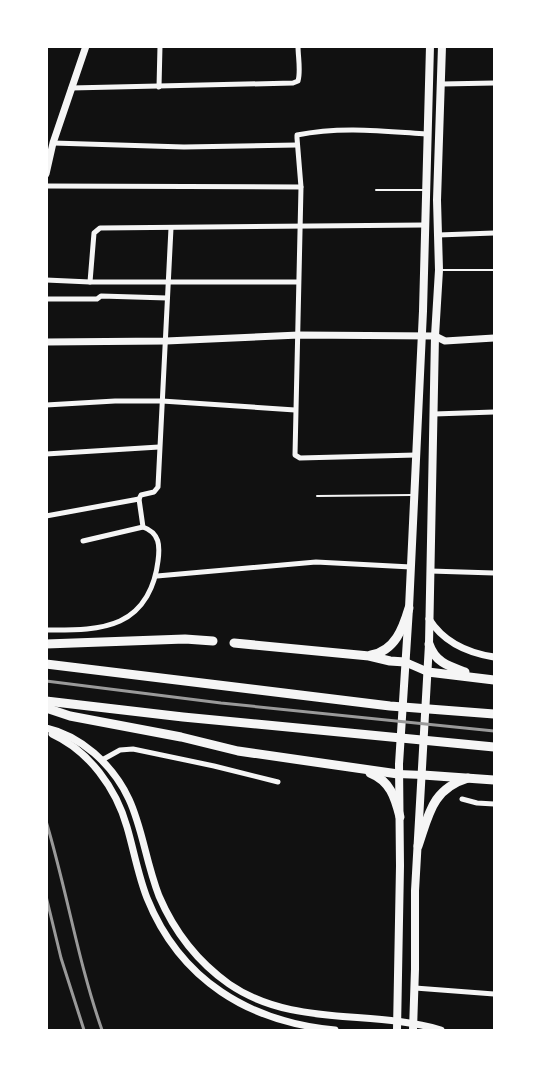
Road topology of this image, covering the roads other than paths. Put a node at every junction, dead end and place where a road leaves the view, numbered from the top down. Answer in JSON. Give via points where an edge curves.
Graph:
{"nodes":[{"id":1,"x":85,"y":46,"type":"edge"},
{"id":2,"x":160,"y":46,"type":"edge"},
{"id":3,"x":429,"y":46,"type":"edge"},
{"id":4,"x":442,"y":46,"type":"edge"},
{"id":5,"x":301,"y":47,"type":"edge"},
{"id":6,"x":495,"y":83,"type":"edge"},
{"id":7,"x":442,"y":84,"type":"junction"},
{"id":8,"x":159,"y":87,"type":"junction"},
{"id":9,"x":71,"y":88,"type":"junction"},
{"id":10,"x":426,"y":134,"type":"junction"},
{"id":11,"x":53,"y":143,"type":"junction"},
{"id":12,"x":297,"y":145,"type":"junction"},
{"id":13,"x":46,"y":174,"type":"edge"},
{"id":14,"x":46,"y":186,"type":"edge"},
{"id":15,"x":301,"y":187,"type":"junction"},
{"id":16,"x":376,"y":190,"type":"dead end"},
{"id":17,"x":426,"y":190,"type":"junction"},
{"id":18,"x":424,"y":225,"type":"junction"},
{"id":19,"x":299,"y":226,"type":"junction"},
{"id":20,"x":171,"y":228,"type":"junction"},
{"id":21,"x":495,"y":233,"type":"edge"},
{"id":22,"x":438,"y":235,"type":"junction"},
{"id":23,"x":439,"y":270,"type":"junction"},
{"id":24,"x":495,"y":270,"type":"edge"},
{"id":25,"x":46,"y":280,"type":"edge"},
{"id":26,"x":90,"y":282,"type":"junction"},
{"id":27,"x":168,"y":282,"type":"junction"},
{"id":28,"x":298,"y":282,"type":"junction"},
{"id":29,"x":167,"y":298,"type":"junction"},
{"id":30,"x":46,"y":299,"type":"edge"},
{"id":31,"x":299,"y":335,"type":"junction"},
{"id":32,"x":422,"y":336,"type":"junction"},
{"id":33,"x":435,"y":336,"type":"junction"},
{"id":34,"x":495,"y":338,"type":"edge"},
{"id":35,"x":166,"y":341,"type":"junction"},
{"id":36,"x":46,"y":342,"type":"edge"},
{"id":37,"x":162,"y":401,"type":"junction"},
{"id":38,"x":46,"y":405,"type":"edge"},
{"id":39,"x":295,"y":410,"type":"junction"},
{"id":40,"x":495,"y":412,"type":"edge"},
{"id":41,"x":434,"y":414,"type":"junction"},
{"id":42,"x":159,"y":447,"type":"junction"},
{"id":43,"x":46,"y":454,"type":"edge"},
{"id":44,"x":416,"y":455,"type":"junction"},
{"id":45,"x":414,"y":495,"type":"junction"},
{"id":46,"x":317,"y":496,"type":"dead end"},
{"id":47,"x":139,"y":499,"type":"junction"},
{"id":48,"x":46,"y":516,"type":"edge"},
{"id":49,"x":143,"y":527,"type":"junction"},
{"id":50,"x":83,"y":541,"type":"dead end"},
{"id":51,"x":411,"y":567,"type":"junction"},
{"id":52,"x":430,"y":571,"type":"junction"},
{"id":53,"x":495,"y":573,"type":"edge"},
{"id":54,"x":157,"y":576,"type":"junction"},
{"id":55,"x":409,"y":608,"type":"junction"},
{"id":56,"x":429,"y":619,"type":"junction"},
{"id":57,"x":46,"y":630,"type":"edge"},
{"id":58,"x":213,"y":641,"type":"dead end"},
{"id":59,"x":234,"y":643,"type":"dead end"},
{"id":60,"x":46,"y":644,"type":"edge"},
{"id":61,"x":429,"y":644,"type":"junction"},
{"id":62,"x":369,"y":656,"type":"junction"},
{"id":63,"x":495,"y":657,"type":"edge"},
{"id":64,"x":405,"y":662,"type":"junction"},
{"id":65,"x":46,"y":664,"type":"edge"},
{"id":66,"x":428,"y":672,"type":"junction"},
{"id":67,"x":482,"y":678,"type":"junction"},
{"id":68,"x":495,"y":680,"type":"edge"},
{"id":69,"x":46,"y":702,"type":"edge"},
{"id":70,"x":46,"y":708,"type":"edge"},
{"id":71,"x":495,"y":714,"type":"edge"},
{"id":72,"x":46,"y":730,"type":"edge"},
{"id":73,"x":495,"y":747,"type":"edge"},
{"id":74,"x":102,"y":760,"type":"junction"},
{"id":75,"x":359,"y":769,"type":"junction"},
{"id":76,"x":398,"y":774,"type":"junction"},
{"id":77,"x":423,"y":775,"type":"junction"},
{"id":78,"x":468,"y":778,"type":"junction"},
{"id":79,"x":495,"y":780,"type":"edge"},
{"id":80,"x":278,"y":782,"type":"dead end"},
{"id":81,"x":462,"y":799,"type":"dead end"},
{"id":82,"x":495,"y":804,"type":"edge"},
{"id":83,"x":400,"y":817,"type":"junction"},
{"id":84,"x":418,"y":846,"type":"junction"},
{"id":85,"x":414,"y":988,"type":"junction"},
{"id":86,"x":495,"y":994,"type":"edge"},
{"id":87,"x":397,"y":1026,"type":"edge"},
{"id":88,"x":413,"y":1027,"type":"edge"},
{"id":89,"x":320,"y":1029,"type":"edge"},
{"id":90,"x":335,"y":1030,"type":"edge"},
{"id":91,"x":441,"y":1030,"type":"edge"}],
"edges":[{"from":1,"to":9,"type":"street"},
{"from":2,"to":8,"type":"street"},
{"from":3,"to":10,"type":"main road"},
{"from":4,"to":7,"type":"main road"},
{"from":5,"to":8,"type":"street","via":[[298,81],[293,83]]},
{"from":6,"to":7,"type":"street"},
{"from":7,"to":22,"type":"main road"},
{"from":8,"to":9,"type":"street"},
{"from":9,"to":11,"type":"street"},
{"from":10,"to":12,"type":"street","via":[[332,130],[297,135]]},
{"from":10,"to":17,"type":"main road"},
{"from":11,"to":12,"type":"street"},
{"from":11,"to":13,"type":"street"},
{"from":12,"to":15,"type":"street"},
{"from":14,"to":15,"type":"street"},
{"from":15,"to":19,"type":"street"},
{"from":16,"to":17,"type":"lane"},
{"from":17,"to":18,"type":"main road"},
{"from":18,"to":19,"type":"street"},
{"from":18,"to":32,"type":"main road"},
{"from":19,"to":20,"type":"street"},
{"from":19,"to":28,"type":"street"},
{"from":20,"to":26,"type":"street","via":[[100,228],[94,233]]},
{"from":20,"to":27,"type":"street"},
{"from":21,"to":22,"type":"street"},
{"from":22,"to":23,"type":"main road"},
{"from":23,"to":24,"type":"lane"},
{"from":23,"to":33,"type":"main road"},
{"from":25,"to":26,"type":"street"},
{"from":26,"to":27,"type":"street"},
{"from":27,"to":28,"type":"street"},
{"from":27,"to":29,"type":"street"},
{"from":28,"to":31,"type":"street"},
{"from":29,"to":30,"type":"street"},
{"from":29,"to":35,"type":"street"},
{"from":31,"to":32,"type":"street"},
{"from":31,"to":35,"type":"street"},
{"from":31,"to":39,"type":"street"},
{"from":32,"to":33,"type":"street"},
{"from":32,"to":44,"type":"main road"},
{"from":33,"to":34,"type":"street","via":[[445,341]]},
{"from":33,"to":41,"type":"main road"},
{"from":35,"to":36,"type":"street"},
{"from":35,"to":37,"type":"street"},
{"from":37,"to":38,"type":"street"},
{"from":37,"to":39,"type":"street"},
{"from":37,"to":42,"type":"street"},
{"from":39,"to":44,"type":"street","via":[[294,449],[300,458]]},
{"from":40,"to":41,"type":"street"},
{"from":41,"to":52,"type":"main road"},
{"from":42,"to":43,"type":"street"},
{"from":42,"to":47,"type":"street","via":[[158,487]]},
{"from":44,"to":45,"type":"main road"},
{"from":45,"to":46,"type":"lane"},
{"from":45,"to":51,"type":"main road"},
{"from":47,"to":48,"type":"street"},
{"from":47,"to":49,"type":"street"},
{"from":49,"to":50,"type":"street"},
{"from":49,"to":54,"type":"street","via":[[158,539]]},
{"from":51,"to":54,"type":"street","via":[[316,562]]},
{"from":51,"to":55,"type":"main road"},
{"from":52,"to":53,"type":"street"},
{"from":52,"to":56,"type":"main road"},
{"from":54,"to":57,"type":"street","via":[[140,605],[118,622]]},
{"from":55,"to":62,"type":"highway","via":[[399,636],[386,650]]},
{"from":55,"to":64,"type":"main road"},
{"from":56,"to":61,"type":"main road"},
{"from":56,"to":63,"type":"street","via":[[456,646]]},
{"from":58,"to":60,"type":"highway"},
{"from":59,"to":62,"type":"highway"},
{"from":61,"to":66,"type":"main road"},
{"from":61,"to":67,"type":"highway","via":[[435,657],[448,666]]},
{"from":62,"to":64,"type":"highway"},
{"from":64,"to":66,"type":"main road"},
{"from":64,"to":76,"type":"main road"},
{"from":65,"to":71,"type":"highway","via":[[390,706]]},
{"from":66,"to":67,"type":"highway"},
{"from":66,"to":77,"type":"main road"},
{"from":67,"to":68,"type":"highway"},
{"from":69,"to":73,"type":"highway"},
{"from":70,"to":75,"type":"highway","via":[[238,751]]},
{"from":72,"to":74,"type":"street","via":[[74,739]]},
{"from":72,"to":89,"type":"street","via":[[86,758],[109,786],[120,807],[154,913],[170,943],[190,966],[218,991],[254,1011]]},
{"from":74,"to":80,"type":"street","via":[[120,750],[133,749]]},
{"from":74,"to":87,"type":"street","via":[[124,786],[132,803],[169,917],[187,945],[214,972],[247,994],[282,1008]]},
{"from":75,"to":76,"type":"highway"},
{"from":75,"to":83,"type":"highway","via":[[381,778],[388,786]]},
{"from":76,"to":77,"type":"main road"},
{"from":76,"to":83,"type":"main road"},
{"from":77,"to":78,"type":"highway"},
{"from":77,"to":84,"type":"main road"},
{"from":78,"to":79,"type":"highway"},
{"from":78,"to":84,"type":"highway","via":[[456,781],[439,794]]},
{"from":81,"to":82,"type":"street"},
{"from":83,"to":87,"type":"main road"},
{"from":84,"to":85,"type":"main road"},
{"from":85,"to":86,"type":"street"},
{"from":85,"to":88,"type":"main road"},
{"from":87,"to":88,"type":"street"},
{"from":88,"to":91,"type":"street"},
{"from":89,"to":90,"type":"street"}]}
